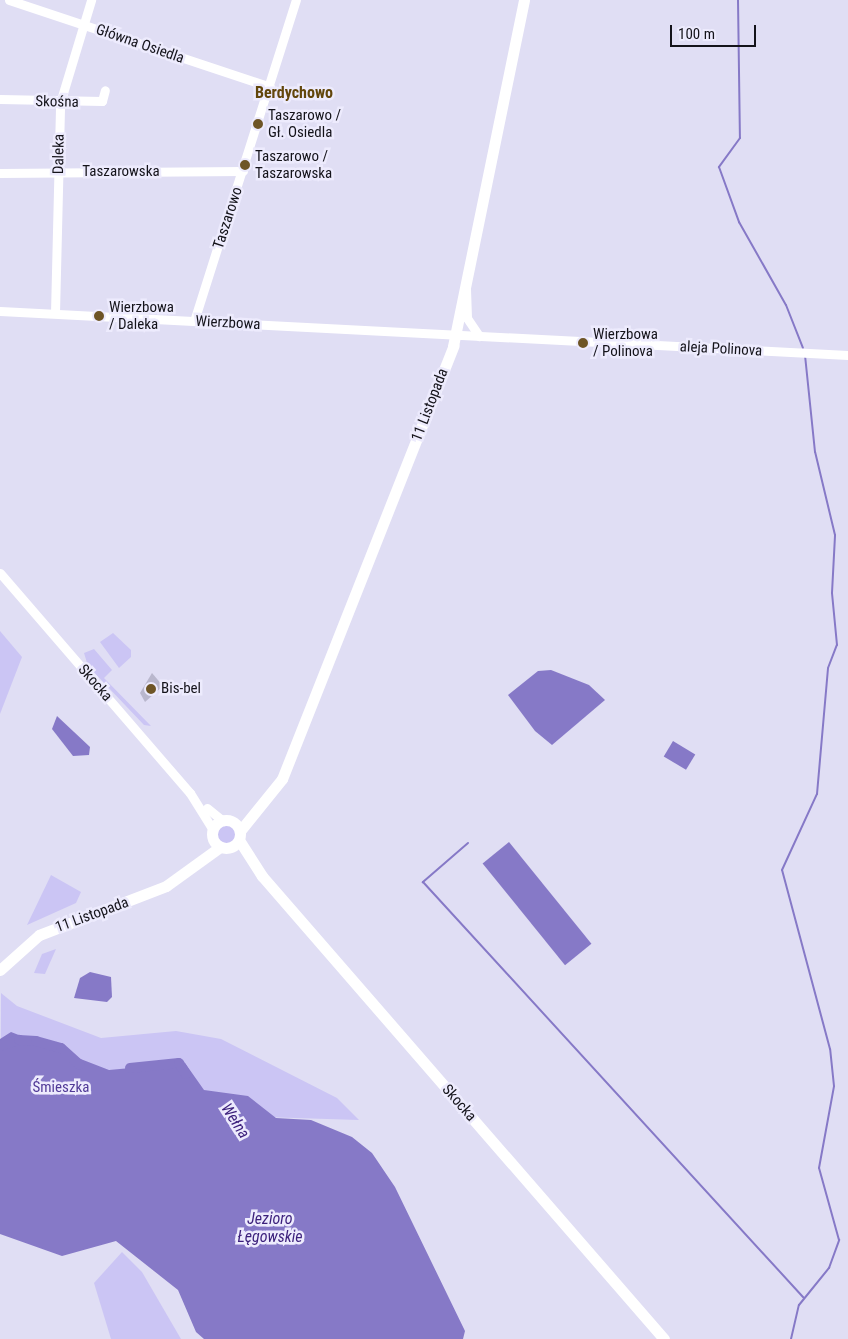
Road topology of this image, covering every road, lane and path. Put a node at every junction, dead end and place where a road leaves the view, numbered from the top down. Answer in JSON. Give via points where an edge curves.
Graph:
{"nodes":[{"id":1,"x":9,"y":0,"type":"edge"},
{"id":2,"x":91,"y":0,"type":"edge"},
{"id":3,"x":296,"y":0,"type":"edge"},
{"id":4,"x":524,"y":0,"type":"edge"},
{"id":5,"x":83,"y":25,"type":"junction"},
{"id":6,"x":270,"y":87,"type":"junction"},
{"id":7,"x":105,"y":90,"type":"dead end"},
{"id":8,"x":0,"y":99,"type":"edge"},
{"id":9,"x":60,"y":103,"type":"junction"},
{"id":10,"x":243,"y":171,"type":"junction"},
{"id":11,"x":58,"y":172,"type":"junction"},
{"id":12,"x":0,"y":173,"type":"edge"},
{"id":13,"x":466,"y":289,"type":"junction"},
{"id":14,"x":0,"y":310,"type":"edge"},
{"id":15,"x":55,"y":314,"type":"junction"},
{"id":16,"x":194,"y":321,"type":"junction"},
{"id":17,"x":456,"y":335,"type":"junction"},
{"id":18,"x":482,"y":336,"type":"junction"},
{"id":19,"x":848,"y":355,"type":"edge"},
{"id":20,"x":0,"y":573,"type":"edge"},
{"id":21,"x":275,"y":791,"type":"junction"},
{"id":22,"x":190,"y":793,"type":"junction"},
{"id":23,"x":228,"y":821,"type":"junction"},
{"id":24,"x":239,"y":835,"type":"junction"},
{"id":25,"x":219,"y":841,"type":"junction"},
{"id":26,"x":262,"y":876,"type":"junction"},
{"id":27,"x":0,"y":970,"type":"edge"},
{"id":28,"x":660,"y":1336,"type":"edge"}],
"edges":[{"from":1,"to":5,"type":"street","name":"Główna Osiedla"},
{"from":2,"to":5,"type":"street","name":"Daleka"},
{"from":3,"to":6,"type":"street","name":"Taszarowo"},
{"from":4,"to":13,"type":"main road","name":"11 Listopada"},
{"from":5,"to":6,"type":"street","name":"Główna Osiedla"},
{"from":5,"to":9,"type":"street","name":"Daleka"},
{"from":6,"to":10,"type":"street","name":"Taszarowo"},
{"from":7,"to":9,"type":"street","name":"Skośna","via":[[102,102]]},
{"from":8,"to":9,"type":"street","name":"Skośna"},
{"from":9,"to":11,"type":"street","name":"Daleka"},
{"from":10,"to":11,"type":"street","name":"Taszarowska"},
{"from":10,"to":16,"type":"street","name":"Taszarowo"},
{"from":11,"to":12,"type":"street","name":"Taszarowska"},
{"from":11,"to":15,"type":"street","name":"Daleka"},
{"from":13,"to":17,"type":"main road","name":"11 Listopada"},
{"from":13,"to":18,"type":"street","via":[[467,318]]},
{"from":14,"to":15,"type":"street","name":"Wierzbowa"},
{"from":15,"to":16,"type":"street","name":"Wierzbowa"},
{"from":16,"to":17,"type":"street","name":"Wierzbowa"},
{"from":17,"to":18,"type":"street","name":"aleja Polinova","via":[[469,340]]},
{"from":17,"to":21,"type":"main road","name":"11 Listopada"},
{"from":18,"to":19,"type":"street","name":"aleja Polinova"},
{"from":20,"to":22,"type":"street","name":"Skocka"},
{"from":21,"to":23,"type":"main road"},
{"from":21,"to":24,"type":"main road","name":"11 Listopada"},
{"from":22,"to":23,"type":"street","name":"Skocka"},
{"from":22,"to":25,"type":"street","name":"Skocka"},
{"from":23,"to":24,"type":"main road","name":"Skocka"},
{"from":23,"to":25,"type":"main road"},
{"from":24,"to":25,"type":"main road","name":"11 Listopada"},
{"from":24,"to":26,"type":"main road","name":"Skocka"},
{"from":25,"to":26,"type":"main road","name":"Skocka"},
{"from":25,"to":27,"type":"main road","name":"11 Listopada","via":[[166,886],[39,936]]},
{"from":26,"to":28,"type":"main road","name":"Skocka"}]}
